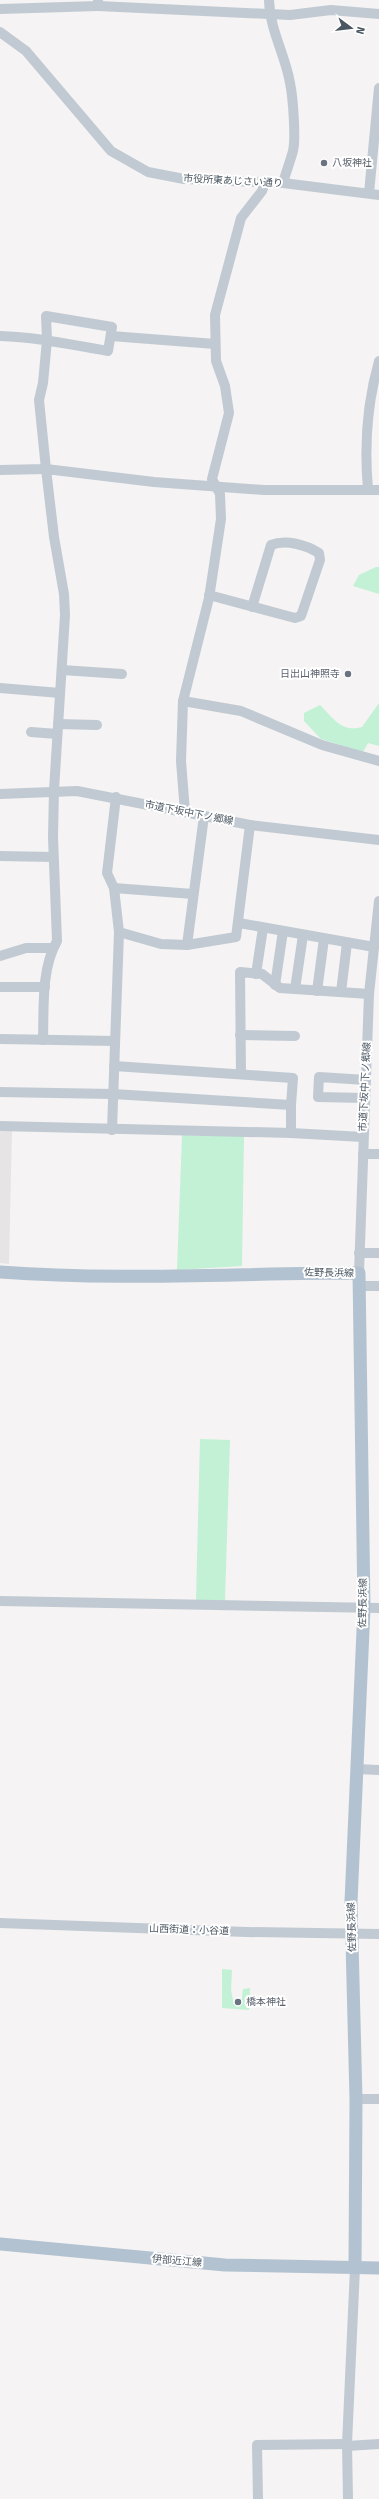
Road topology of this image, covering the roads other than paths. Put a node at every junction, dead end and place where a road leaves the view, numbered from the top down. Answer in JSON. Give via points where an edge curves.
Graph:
{"nodes":[{"id":1,"x":269,"y":0,"type":"edge"},
{"id":2,"x":98,"y":3,"type":"edge"},
{"id":3,"x":0,"y":9,"type":"edge"},
{"id":4,"x":270,"y":14,"type":"junction"},
{"id":5,"x":379,"y":14,"type":"edge"},
{"id":6,"x":0,"y":32,"type":"edge"},
{"id":7,"x":379,"y":88,"type":"edge"},
{"id":8,"x":265,"y":182,"type":"junction"},
{"id":9,"x":284,"y":183,"type":"junction"},
{"id":10,"x":368,"y":193,"type":"junction"},
{"id":11,"x":379,"y":195,"type":"edge"},
{"id":12,"x":0,"y":336,"type":"edge"},
{"id":13,"x":110,"y":336,"type":"junction"},
{"id":14,"x":47,"y":340,"type":"junction"},
{"id":15,"x":215,"y":344,"type":"junction"},
{"id":16,"x":379,"y":361,"type":"edge"},
{"id":17,"x":46,"y":469,"type":"junction"},
{"id":18,"x":0,"y":470,"type":"edge"},
{"id":19,"x":216,"y":486,"type":"junction"},
{"id":20,"x":368,"y":489,"type":"junction"},
{"id":21,"x":379,"y":490,"type":"edge"},
{"id":22,"x":209,"y":595,"type":"junction"},
{"id":23,"x":252,"y":607,"type":"junction"},
{"id":24,"x":62,"y":670,"type":"junction"},
{"id":25,"x":122,"y":674,"type":"dead end"},
{"id":26,"x":0,"y":688,"type":"edge"},
{"id":27,"x":60,"y":693,"type":"junction"},
{"id":28,"x":183,"y":701,"type":"junction"},
{"id":29,"x":97,"y":725,"type":"dead end"},
{"id":30,"x":58,"y":729,"type":"junction"},
{"id":31,"x":31,"y":732,"type":"dead end"},
{"id":32,"x":379,"y":761,"type":"edge"},
{"id":33,"x":54,"y":790,"type":"junction"},
{"id":34,"x":0,"y":794,"type":"edge"},
{"id":35,"x":116,"y":797,"type":"junction"},
{"id":36,"x":185,"y":812,"type":"junction"},
{"id":37,"x":204,"y":816,"type":"junction"},
{"id":38,"x":250,"y":825,"type":"junction"},
{"id":39,"x":379,"y":840,"type":"edge"},
{"id":40,"x":0,"y":856,"type":"edge"},
{"id":41,"x":53,"y":857,"type":"junction"},
{"id":42,"x":114,"y":888,"type":"junction"},
{"id":43,"x":193,"y":894,"type":"junction"},
{"id":44,"x":379,"y":901,"type":"edge"},
{"id":45,"x":238,"y":923,"type":"junction"},
{"id":46,"x":263,"y":928,"type":"junction"},
{"id":47,"x":282,"y":931,"type":"junction"},
{"id":48,"x":119,"y":932,"type":"junction"},
{"id":49,"x":303,"y":935,"type":"junction"},
{"id":50,"x":324,"y":939,"type":"junction"},
{"id":51,"x":347,"y":943,"type":"junction"},
{"id":52,"x":186,"y":945,"type":"junction"},
{"id":53,"x":374,"y":947,"type":"junction"},
{"id":54,"x":53,"y":948,"type":"junction"},
{"id":55,"x":0,"y":956,"type":"edge"},
{"id":56,"x":256,"y":974,"type":"junction"},
{"id":57,"x":275,"y":985,"type":"junction"},
{"id":58,"x":0,"y":987,"type":"edge"},
{"id":59,"x":45,"y":987,"type":"junction"},
{"id":60,"x":295,"y":989,"type":"junction"},
{"id":61,"x":317,"y":991,"type":"junction"},
{"id":62,"x":341,"y":992,"type":"junction"},
{"id":63,"x":369,"y":994,"type":"junction"},
{"id":64,"x":240,"y":1035,"type":"junction"},
{"id":65,"x":295,"y":1036,"type":"dead end"},
{"id":66,"x":0,"y":1039,"type":"edge"},
{"id":67,"x":43,"y":1040,"type":"junction"},
{"id":68,"x":114,"y":1041,"type":"junction"},
{"id":69,"x":114,"y":1066,"type":"junction"},
{"id":70,"x":241,"y":1074,"type":"junction"},
{"id":71,"x":366,"y":1080,"type":"junction"},
{"id":72,"x":0,"y":1092,"type":"edge"},
{"id":73,"x":113,"y":1094,"type":"junction"},
{"id":74,"x":365,"y":1098,"type":"junction"},
{"id":75,"x":291,"y":1106,"type":"junction"},
{"id":76,"x":0,"y":1126,"type":"edge"},
{"id":77,"x":112,"y":1130,"type":"junction"},
{"id":78,"x":291,"y":1133,"type":"junction"},
{"id":79,"x":363,"y":1137,"type":"junction"},
{"id":80,"x":362,"y":1154,"type":"junction"},
{"id":81,"x":379,"y":1154,"type":"edge"},
{"id":82,"x":359,"y":1253,"type":"junction"},
{"id":83,"x":379,"y":1253,"type":"edge"},
{"id":84,"x":0,"y":1272,"type":"edge"},
{"id":85,"x":359,"y":1279,"type":"junction"},
{"id":86,"x":379,"y":1286,"type":"edge"},
{"id":87,"x":0,"y":1601,"type":"edge"},
{"id":88,"x":364,"y":1608,"type":"junction"},
{"id":89,"x":379,"y":1608,"type":"edge"},
{"id":90,"x":356,"y":1769,"type":"junction"},
{"id":91,"x":379,"y":1770,"type":"edge"},
{"id":92,"x":0,"y":1922,"type":"edge"},
{"id":93,"x":352,"y":1934,"type":"junction"},
{"id":94,"x":379,"y":1934,"type":"edge"},
{"id":95,"x":356,"y":2098,"type":"junction"},
{"id":96,"x":379,"y":2099,"type":"edge"},
{"id":97,"x":0,"y":2244,"type":"edge"},
{"id":98,"x":355,"y":2268,"type":"junction"},
{"id":99,"x":379,"y":2268,"type":"edge"},
{"id":100,"x":379,"y":2444,"type":"edge"},
{"id":101,"x":347,"y":2445,"type":"junction"},
{"id":102,"x":258,"y":2499,"type":"edge"},
{"id":103,"x":348,"y":2499,"type":"edge"}],
"edges":[{"from":1,"to":4,"type":"street"},
{"from":2,"to":3,"type":"street"},
{"from":2,"to":4,"type":"street"},
{"from":4,"to":5,"type":"street","via":[[290,15],[331,10]]},
{"from":4,"to":9,"type":"street","via":[[290,82],[292,105],[294,149]]},
{"from":6,"to":8,"type":"street","name":"市役所東あじさい通り","via":[[26,51],[111,151],[148,172],[184,179]]},
{"from":7,"to":10,"type":"street"},
{"from":8,"to":9,"type":"street","name":"市役所東あじさい通り"},
{"from":8,"to":15,"type":"street","via":[[262,191],[241,218],[215,315]]},
{"from":9,"to":10,"type":"street","name":"市役所東あじさい通り"},
{"from":10,"to":11,"type":"street","name":"市役所東あじさい通り"},
{"from":12,"to":14,"type":"street","via":[[30,336]]},
{"from":13,"to":14,"type":"street","via":[[108,351]]},
{"from":13,"to":14,"type":"street","via":[[112,327],[46,316]]},
{"from":13,"to":15,"type":"street"},
{"from":14,"to":17,"type":"street","via":[[44,383],[40,400]]},
{"from":15,"to":19,"type":"street","via":[[216,360],[229,413],[214,466],[212,479]]},
{"from":16,"to":20,"type":"street","via":[[367,417],[365,456]]},
{"from":17,"to":18,"type":"street"},
{"from":17,"to":19,"type":"street"},
{"from":17,"to":24,"type":"street","via":[[64,594]]},
{"from":19,"to":20,"type":"street","via":[[264,490]]},
{"from":19,"to":22,"type":"street","via":[[220,494],[221,519]]},
{"from":20,"to":21,"type":"street"},
{"from":22,"to":23,"type":"street"},
{"from":22,"to":28,"type":"street"},
{"from":23,"to":23,"type":"street","via":[[295,618],[301,616],[320,560],[319,553],[313,549],[280,541],[271,545]]},
{"from":24,"to":25,"type":"street"},
{"from":24,"to":27,"type":"street"},
{"from":26,"to":27,"type":"street"},
{"from":27,"to":30,"type":"street"},
{"from":28,"to":32,"type":"street","via":[[241,711],[322,745]]},
{"from":28,"to":36,"type":"street","via":[[181,761]]},
{"from":29,"to":30,"type":"street"},
{"from":30,"to":31,"type":"street"},
{"from":30,"to":33,"type":"street"},
{"from":33,"to":34,"type":"street","name":"市道下坂中下ノ郷線"},
{"from":33,"to":35,"type":"street","name":"市道下坂中下ノ郷線"},
{"from":33,"to":41,"type":"street"},
{"from":35,"to":36,"type":"street","name":"市道下坂中下ノ郷線"},
{"from":35,"to":42,"type":"street","via":[[107,873]]},
{"from":36,"to":37,"type":"street","name":"市道下坂中下ノ郷線"},
{"from":37,"to":38,"type":"street","name":"市道下坂中下ノ郷線"},
{"from":37,"to":43,"type":"street"},
{"from":38,"to":39,"type":"street","name":"市道下坂中下ノ郷線"},
{"from":38,"to":45,"type":"street"},
{"from":40,"to":41,"type":"street"},
{"from":41,"to":54,"type":"street","via":[[57,941]]},
{"from":42,"to":43,"type":"street"},
{"from":42,"to":48,"type":"street"},
{"from":43,"to":52,"type":"street"},
{"from":44,"to":53,"type":"street","name":"市道下坂中下ノ郷線"},
{"from":45,"to":46,"type":"street"},
{"from":45,"to":52,"type":"street","via":[[236,937]]},
{"from":46,"to":47,"type":"street"},
{"from":46,"to":56,"type":"street"},
{"from":47,"to":49,"type":"street"},
{"from":47,"to":57,"type":"street"},
{"from":48,"to":52,"type":"street","via":[[161,944]]},
{"from":48,"to":68,"type":"street"},
{"from":49,"to":50,"type":"street"},
{"from":49,"to":60,"type":"street"},
{"from":50,"to":51,"type":"street"},
{"from":50,"to":61,"type":"street"},
{"from":51,"to":53,"type":"street"},
{"from":51,"to":62,"type":"street"},
{"from":53,"to":63,"type":"street","name":"市道下坂中下ノ郷線"},
{"from":54,"to":55,"type":"street","via":[[26,948]]},
{"from":54,"to":59,"type":"street"},
{"from":56,"to":57,"type":"street","via":[[262,974]]},
{"from":56,"to":64,"type":"street","via":[[240,972]]},
{"from":57,"to":60,"type":"street"},
{"from":58,"to":59,"type":"street"},
{"from":59,"to":67,"type":"street"},
{"from":60,"to":61,"type":"street"},
{"from":61,"to":62,"type":"street"},
{"from":62,"to":63,"type":"street"},
{"from":63,"to":71,"type":"street","name":"市道下坂中下ノ郷線"},
{"from":64,"to":65,"type":"street"},
{"from":64,"to":70,"type":"street"},
{"from":66,"to":67,"type":"street"},
{"from":67,"to":68,"type":"street"},
{"from":68,"to":69,"type":"street"},
{"from":69,"to":70,"type":"street"},
{"from":69,"to":73,"type":"street"},
{"from":70,"to":75,"type":"street","via":[[293,1078]]},
{"from":71,"to":74,"type":"street","name":"市道下坂中下ノ郷線"},
{"from":71,"to":74,"type":"street","via":[[320,1077],[318,1097]]},
{"from":72,"to":73,"type":"street"},
{"from":73,"to":75,"type":"street"},
{"from":73,"to":77,"type":"street"},
{"from":74,"to":79,"type":"street","name":"市道下坂中下ノ郷線"},
{"from":75,"to":78,"type":"street"},
{"from":76,"to":77,"type":"street"},
{"from":77,"to":78,"type":"street"},
{"from":78,"to":79,"type":"street"},
{"from":79,"to":80,"type":"street","name":"市道下坂中下ノ郷線"},
{"from":80,"to":81,"type":"street"},
{"from":80,"to":82,"type":"street","name":"市道下坂中下ノ郷線"},
{"from":82,"to":83,"type":"street"},
{"from":82,"to":85,"type":"street","name":"市道下坂中下ノ郷線"},
{"from":84,"to":85,"type":"main road","name":"佐野長浜線","via":[[58,1277]]},
{"from":85,"to":86,"type":"street"},
{"from":85,"to":88,"type":"main road","name":"佐野長浜線"},
{"from":87,"to":88,"type":"street"},
{"from":88,"to":89,"type":"street"},
{"from":88,"to":90,"type":"main road","name":"佐野長浜線"},
{"from":90,"to":91,"type":"street"},
{"from":90,"to":93,"type":"main road","name":"佐野長浜線"},
{"from":92,"to":93,"type":"street","name":"山西街道：小谷道"},
{"from":93,"to":94,"type":"street","name":"山西街道：小谷道"},
{"from":93,"to":95,"type":"main road","name":"佐野長浜線"},
{"from":95,"to":96,"type":"street"},
{"from":95,"to":98,"type":"main road","name":"佐野長浜線"},
{"from":97,"to":98,"type":"main road","name":"伊部近江線","via":[[225,2265]]},
{"from":98,"to":99,"type":"main road"},
{"from":98,"to":101,"type":"street"},
{"from":100,"to":101,"type":"street"},
{"from":101,"to":102,"type":"street","via":[[257,2445]]},
{"from":101,"to":103,"type":"street"}]}
